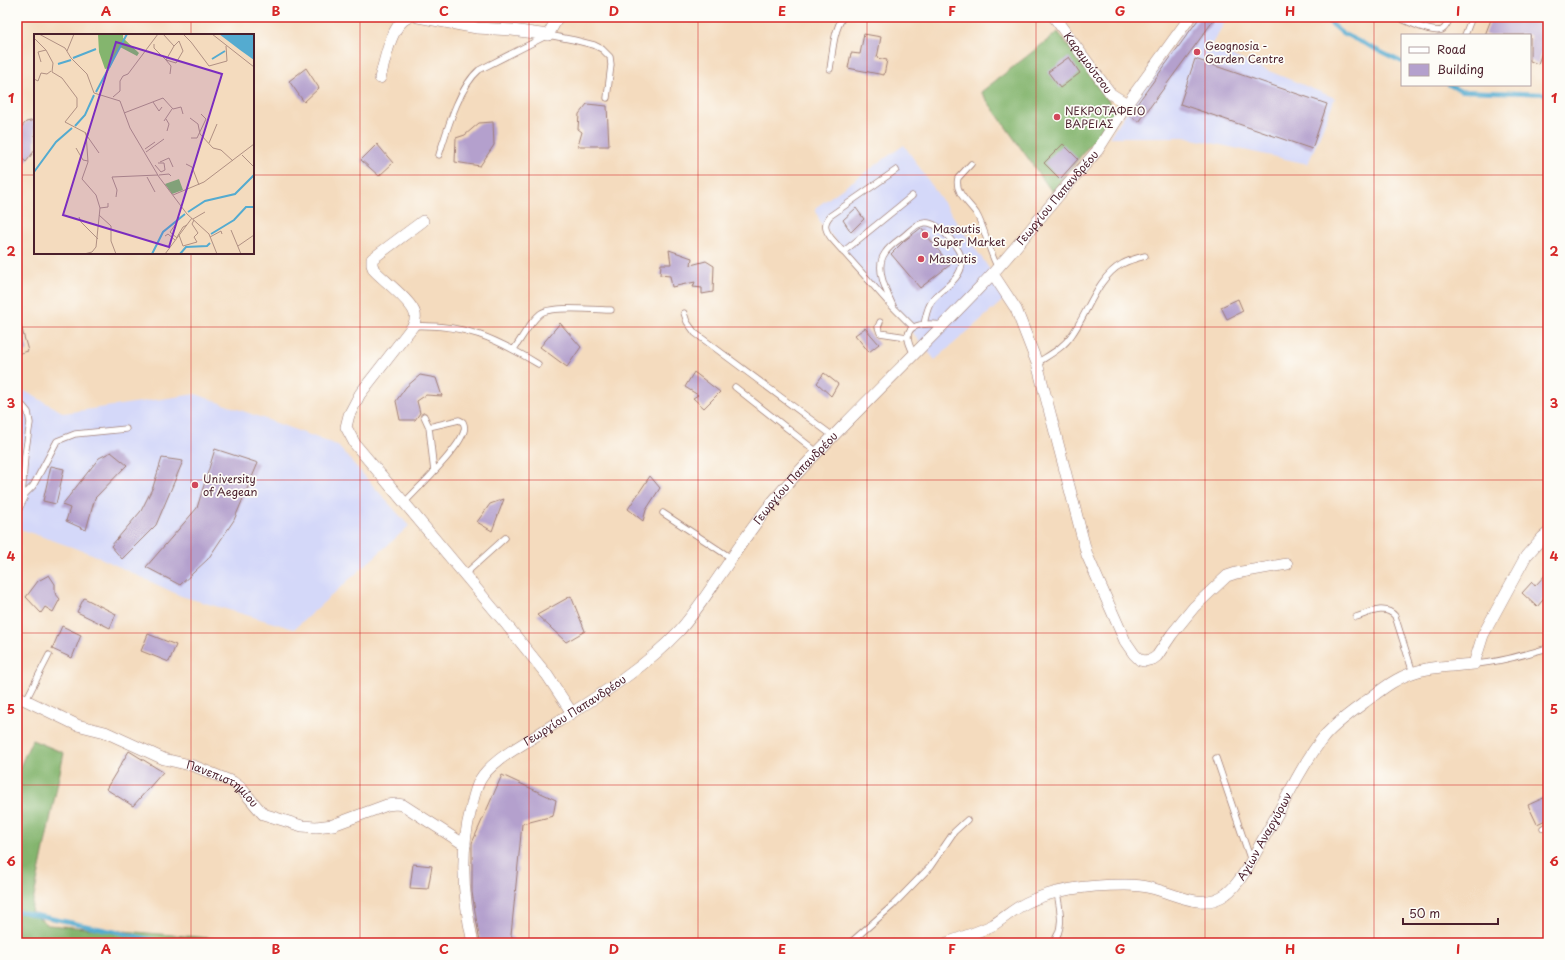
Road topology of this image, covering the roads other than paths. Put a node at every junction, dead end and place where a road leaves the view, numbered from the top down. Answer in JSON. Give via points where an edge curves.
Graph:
{"nodes":[{"id":1,"x":409,"y":17,"type":"edge"},
{"id":2,"x":418,"y":17,"type":"edge"},
{"id":3,"x":558,"y":17,"type":"edge"},
{"id":4,"x":843,"y":17,"type":"edge"},
{"id":5,"x":1054,"y":17,"type":"edge"},
{"id":6,"x":1190,"y":17,"type":"edge"},
{"id":7,"x":1397,"y":17,"type":"edge"},
{"id":8,"x":1450,"y":17,"type":"edge"},
{"id":9,"x":1472,"y":17,"type":"edge"},
{"id":10,"x":1465,"y":34,"type":"edge"},
{"id":11,"x":548,"y":35,"type":"junction"},
{"id":12,"x":830,"y":69,"type":"dead end"},
{"id":13,"x":380,"y":78,"type":"dead end"},
{"id":14,"x":607,"y":98,"type":"dead end"},
{"id":15,"x":1127,"y":104,"type":"junction"},
{"id":16,"x":439,"y":155,"type":"dead end"},
{"id":17,"x":971,"y":164,"type":"dead end"},
{"id":18,"x":896,"y":170,"type":"dead end"},
{"id":19,"x":912,"y":196,"type":"dead end"},
{"id":20,"x":422,"y":221,"type":"dead end"},
{"id":21,"x":844,"y":252,"type":"junction"},
{"id":22,"x":1145,"y":256,"type":"dead end"},
{"id":23,"x":995,"y":271,"type":"junction"},
{"id":24,"x":894,"y":308,"type":"junction"},
{"id":25,"x":611,"y":310,"type":"dead end"},
{"id":26,"x":684,"y":313,"type":"dead end"},
{"id":27,"x":880,"y":322,"type":"dead end"},
{"id":28,"x":924,"y":324,"type":"junction"},
{"id":29,"x":943,"y":325,"type":"junction"},
{"id":30,"x":413,"y":326,"type":"junction"},
{"id":31,"x":913,"y":327,"type":"junction"},
{"id":32,"x":907,"y":337,"type":"junction"},
{"id":33,"x":514,"y":349,"type":"junction"},
{"id":34,"x":914,"y":354,"type":"junction"},
{"id":35,"x":1037,"y":363,"type":"junction"},
{"id":36,"x":538,"y":364,"type":"dead end"},
{"id":37,"x":735,"y":386,"type":"dead end"},
{"id":38,"x":17,"y":404,"type":"edge"},
{"id":39,"x":424,"y":416,"type":"dead end"},
{"id":40,"x":429,"y":427,"type":"junction"},
{"id":41,"x":126,"y":429,"type":"dead end"},
{"id":42,"x":833,"y":436,"type":"junction"},
{"id":43,"x":817,"y":452,"type":"junction"},
{"id":44,"x":434,"y":472,"type":"junction"},
{"id":45,"x":18,"y":500,"type":"edge"},
{"id":46,"x":405,"y":502,"type":"junction"},
{"id":47,"x":663,"y":513,"type":"dead end"},
{"id":48,"x":1548,"y":533,"type":"edge"},
{"id":49,"x":505,"y":538,"type":"dead end"},
{"id":50,"x":731,"y":558,"type":"junction"},
{"id":51,"x":1287,"y":564,"type":"dead end"},
{"id":52,"x":466,"y":574,"type":"junction"},
{"id":53,"x":1356,"y":616,"type":"dead end"},
{"id":54,"x":1548,"y":648,"type":"edge"},
{"id":55,"x":49,"y":655,"type":"dead end"},
{"id":56,"x":1474,"y":664,"type":"junction"},
{"id":57,"x":1413,"y":673,"type":"junction"},
{"id":58,"x":21,"y":698,"type":"edge"},
{"id":59,"x":572,"y":712,"type":"junction"},
{"id":60,"x":1216,"y":758,"type":"dead end"},
{"id":61,"x":966,"y":820,"type":"dead end"},
{"id":62,"x":465,"y":845,"type":"junction"},
{"id":63,"x":1251,"y":861,"type":"junction"},
{"id":64,"x":1057,"y":893,"type":"junction"},
{"id":65,"x":473,"y":943,"type":"edge"},
{"id":66,"x":850,"y":943,"type":"edge"},
{"id":67,"x":947,"y":943,"type":"edge"},
{"id":68,"x":1052,"y":943,"type":"edge"}],
"edges":[{"from":1,"to":13,"type":"street","via":[[400,22],[394,30]]},
{"from":2,"to":11,"type":"street","via":[[478,28]]},
{"from":3,"to":11,"type":"street"},
{"from":4,"to":12,"type":"lane","via":[[835,39]]},
{"from":5,"to":15,"type":"street","name":"Καραμούτσου","via":[[1111,94]]},
{"from":6,"to":15,"type":"street","name":"Γεωργίου Παπανδρέου"},
{"from":7,"to":8,"type":"lane","via":[[1437,31],[1445,27]]},
{"from":9,"to":10,"type":"lane"},
{"from":11,"to":14,"type":"lane","via":[[594,45],[606,52],[611,64]]},
{"from":11,"to":16,"type":"lane","via":[[478,70],[473,75],[448,126]]},
{"from":15,"to":23,"type":"street","name":"Γεωργίου Παπανδρέου","via":[[1097,151]]},
{"from":17,"to":23,"type":"lane","via":[[958,178],[958,188],[981,222]]},
{"from":18,"to":21,"type":"lane","via":[[826,221],[827,233]]},
{"from":19,"to":21,"type":"lane"},
{"from":20,"to":30,"type":"street","via":[[372,261],[374,270],[414,311],[416,320]]},
{"from":21,"to":24,"type":"lane"},
{"from":22,"to":35,"type":"lane","via":[[1129,260],[1113,270],[1070,338]]},
{"from":23,"to":29,"type":"street","name":"Γεωργίου Παπανδρέου"},
{"from":23,"to":35,"type":"street","via":[[1016,309]]},
{"from":24,"to":28,"type":"lane","via":[[881,270],[883,255],[888,248],[918,225],[928,222],[938,226],[958,249],[962,262],[957,276],[933,300]]},
{"from":24,"to":31,"type":"lane"},
{"from":25,"to":33,"type":"lane","via":[[544,310]]},
{"from":26,"to":42,"type":"lane","via":[[690,327],[699,337]]},
{"from":27,"to":32,"type":"lane","via":[[880,333]]},
{"from":28,"to":29,"type":"lane"},
{"from":28,"to":31,"type":"lane"},
{"from":29,"to":34,"type":"street","name":"Γεωργίου Παπανδρέου"},
{"from":30,"to":33,"type":"lane","via":[[457,328],[478,333]]},
{"from":30,"to":46,"type":"street","via":[[360,394],[347,421],[349,434],[355,444]]},
{"from":31,"to":32,"type":"lane"},
{"from":32,"to":34,"type":"lane"},
{"from":33,"to":36,"type":"lane"},
{"from":34,"to":42,"type":"street","name":"Γεωργίου Παπανδρέου"},
{"from":35,"to":51,"type":"street","via":[[1086,555],[1125,641],[1140,660],[1150,660],[1157,656],[1194,607],[1227,576]]},
{"from":37,"to":43,"type":"lane"},
{"from":38,"to":45,"type":"lane","via":[[28,412],[30,423]]},
{"from":39,"to":40,"type":"lane"},
{"from":40,"to":44,"type":"lane"},
{"from":40,"to":44,"type":"lane","via":[[459,420],[465,427],[460,441]]},
{"from":41,"to":45,"type":"lane","via":[[75,434],[57,441],[33,486]]},
{"from":42,"to":43,"type":"street","name":"Γεωργίου Παπανδρέου"},
{"from":43,"to":50,"type":"street","name":"Γεωργίου Παπανδρέου","via":[[753,526]]},
{"from":44,"to":46,"type":"lane"},
{"from":46,"to":52,"type":"street"},
{"from":47,"to":50,"type":"lane"},
{"from":48,"to":56,"type":"street","via":[[1526,556],[1483,634]]},
{"from":49,"to":52,"type":"lane"},
{"from":50,"to":59,"type":"street","name":"Γεωργίου Παπανδρέου","via":[[679,631],[618,682]]},
{"from":52,"to":59,"type":"street","via":[[547,675]]},
{"from":53,"to":57,"type":"lane","via":[[1382,610],[1395,616]]},
{"from":54,"to":56,"type":"lane","name":"Αγίων Αναργύρων","via":[[1512,658]]},
{"from":55,"to":58,"type":"lane"},
{"from":56,"to":57,"type":"street","name":"Αγίων Αναργύρων"},
{"from":57,"to":63,"type":"street","name":"Αγίων Αναργύρων","via":[[1384,687],[1323,737],[1302,768]]},
{"from":58,"to":62,"type":"street","name":"Πανεπιστημίου","via":[[77,725],[105,732],[164,759],[194,766],[232,782],[241,788],[263,814],[302,826],[316,827],[333,825],[388,805],[403,805]]},
{"from":59,"to":62,"type":"street","name":"Γεωργίου Παπανδρέου","via":[[486,772],[474,795]]},
{"from":60,"to":63,"type":"lane"},
{"from":61,"to":66,"type":"lane","via":[[954,832],[930,867],[892,906]]},
{"from":62,"to":65,"type":"street","name":"Γεωργίου Παπανδρέου","via":[[465,899]]},
{"from":63,"to":64,"type":"street","name":"Αγίων Αναργύρων","via":[[1231,890],[1208,901],[1188,900],[1152,888],[1127,885],[1083,888]]},
{"from":64,"to":67,"type":"street","name":"Αγίων Αναργύρων","via":[[1026,903],[992,925]]},
{"from":64,"to":68,"type":"lane","via":[[1060,926]]}]}
